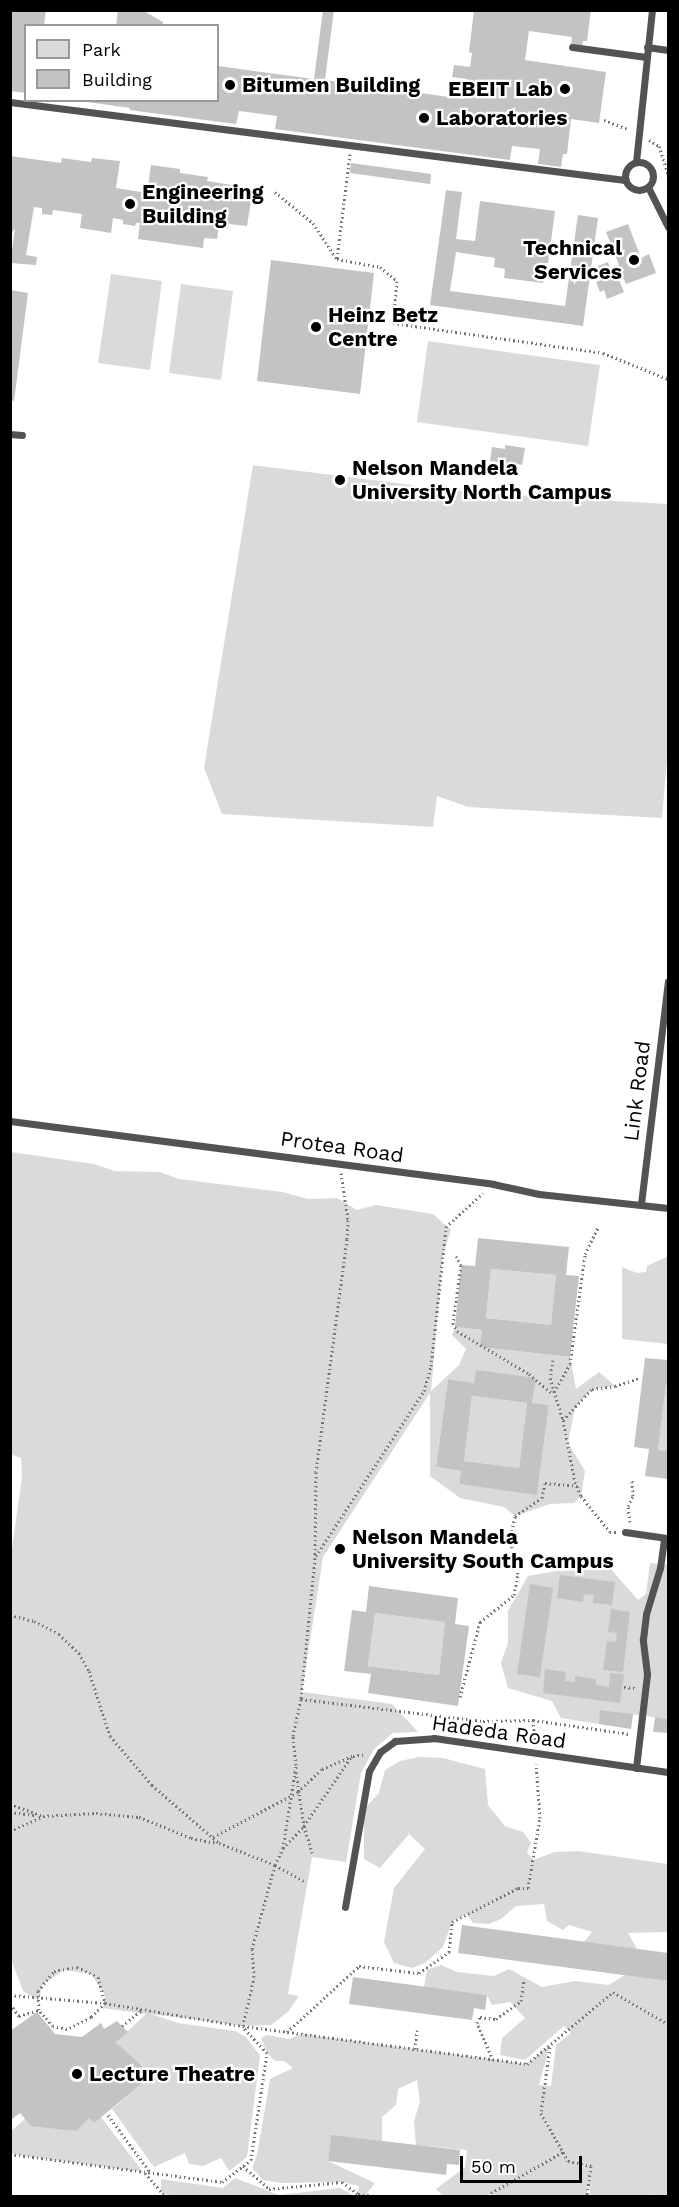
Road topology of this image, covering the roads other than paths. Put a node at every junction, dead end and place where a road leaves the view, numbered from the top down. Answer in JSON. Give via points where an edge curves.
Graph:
{"nodes":[{"id":1,"x":652,"y":10,"type":"edge"},
{"id":2,"x":572,"y":47,"type":"dead end"},
{"id":3,"x":647,"y":47,"type":"junction"},
{"id":4,"x":669,"y":50,"type":"edge"},
{"id":5,"x":646,"y":57,"type":"junction"},
{"id":6,"x":10,"y":102,"type":"edge"},
{"id":7,"x":636,"y":162,"type":"junction"},
{"id":8,"x":625,"y":180,"type":"junction"},
{"id":9,"x":648,"y":187,"type":"junction"},
{"id":10,"x":669,"y":227,"type":"edge"},
{"id":11,"x":10,"y":434,"type":"edge"},
{"id":12,"x":22,"y":435,"type":"dead end"},
{"id":13,"x":669,"y":982,"type":"edge"},
{"id":14,"x":10,"y":1121,"type":"edge"},
{"id":15,"x":641,"y":1204,"type":"junction"},
{"id":16,"x":669,"y":1208,"type":"edge"},
{"id":17,"x":628,"y":1532,"type":"road end"},
{"id":18,"x":666,"y":1538,"type":"edge"},
{"id":19,"x":636,"y":1768,"type":"junction"},
{"id":20,"x":669,"y":1772,"type":"edge"},
{"id":21,"x":345,"y":1908,"type":"dead end"}],
"edges":[{"from":1,"to":3,"type":"lane"},
{"from":2,"to":5,"type":"lane"},
{"from":3,"to":4,"type":"lane"},
{"from":3,"to":5,"type":"lane"},
{"from":5,"to":7,"type":"lane"},
{"from":6,"to":8,"type":"lane"},
{"from":7,"to":8,"type":"lane","via":[[625,170]]},
{"from":7,"to":9,"type":"lane","via":[[645,163],[652,170],[653,179]]},
{"from":8,"to":9,"type":"lane","via":[[634,190]]},
{"from":9,"to":10,"type":"lane"},
{"from":11,"to":12,"type":"lane"},
{"from":13,"to":15,"type":"lane","name":"Link Road"},
{"from":14,"to":15,"type":"lane","name":"Protea Road","via":[[493,1184],[539,1194]]},
{"from":15,"to":16,"type":"lane","name":"Protea Road"},
{"from":17,"to":18,"type":"lane"},
{"from":18,"to":19,"type":"lane","via":[[646,1614],[643,1640],[647,1674]]},
{"from":19,"to":20,"type":"lane","name":"Hadeda Road"},
{"from":19,"to":21,"type":"lane","name":"Hadeda Road","via":[[434,1738],[394,1741],[380,1752],[369,1771]]}]}
